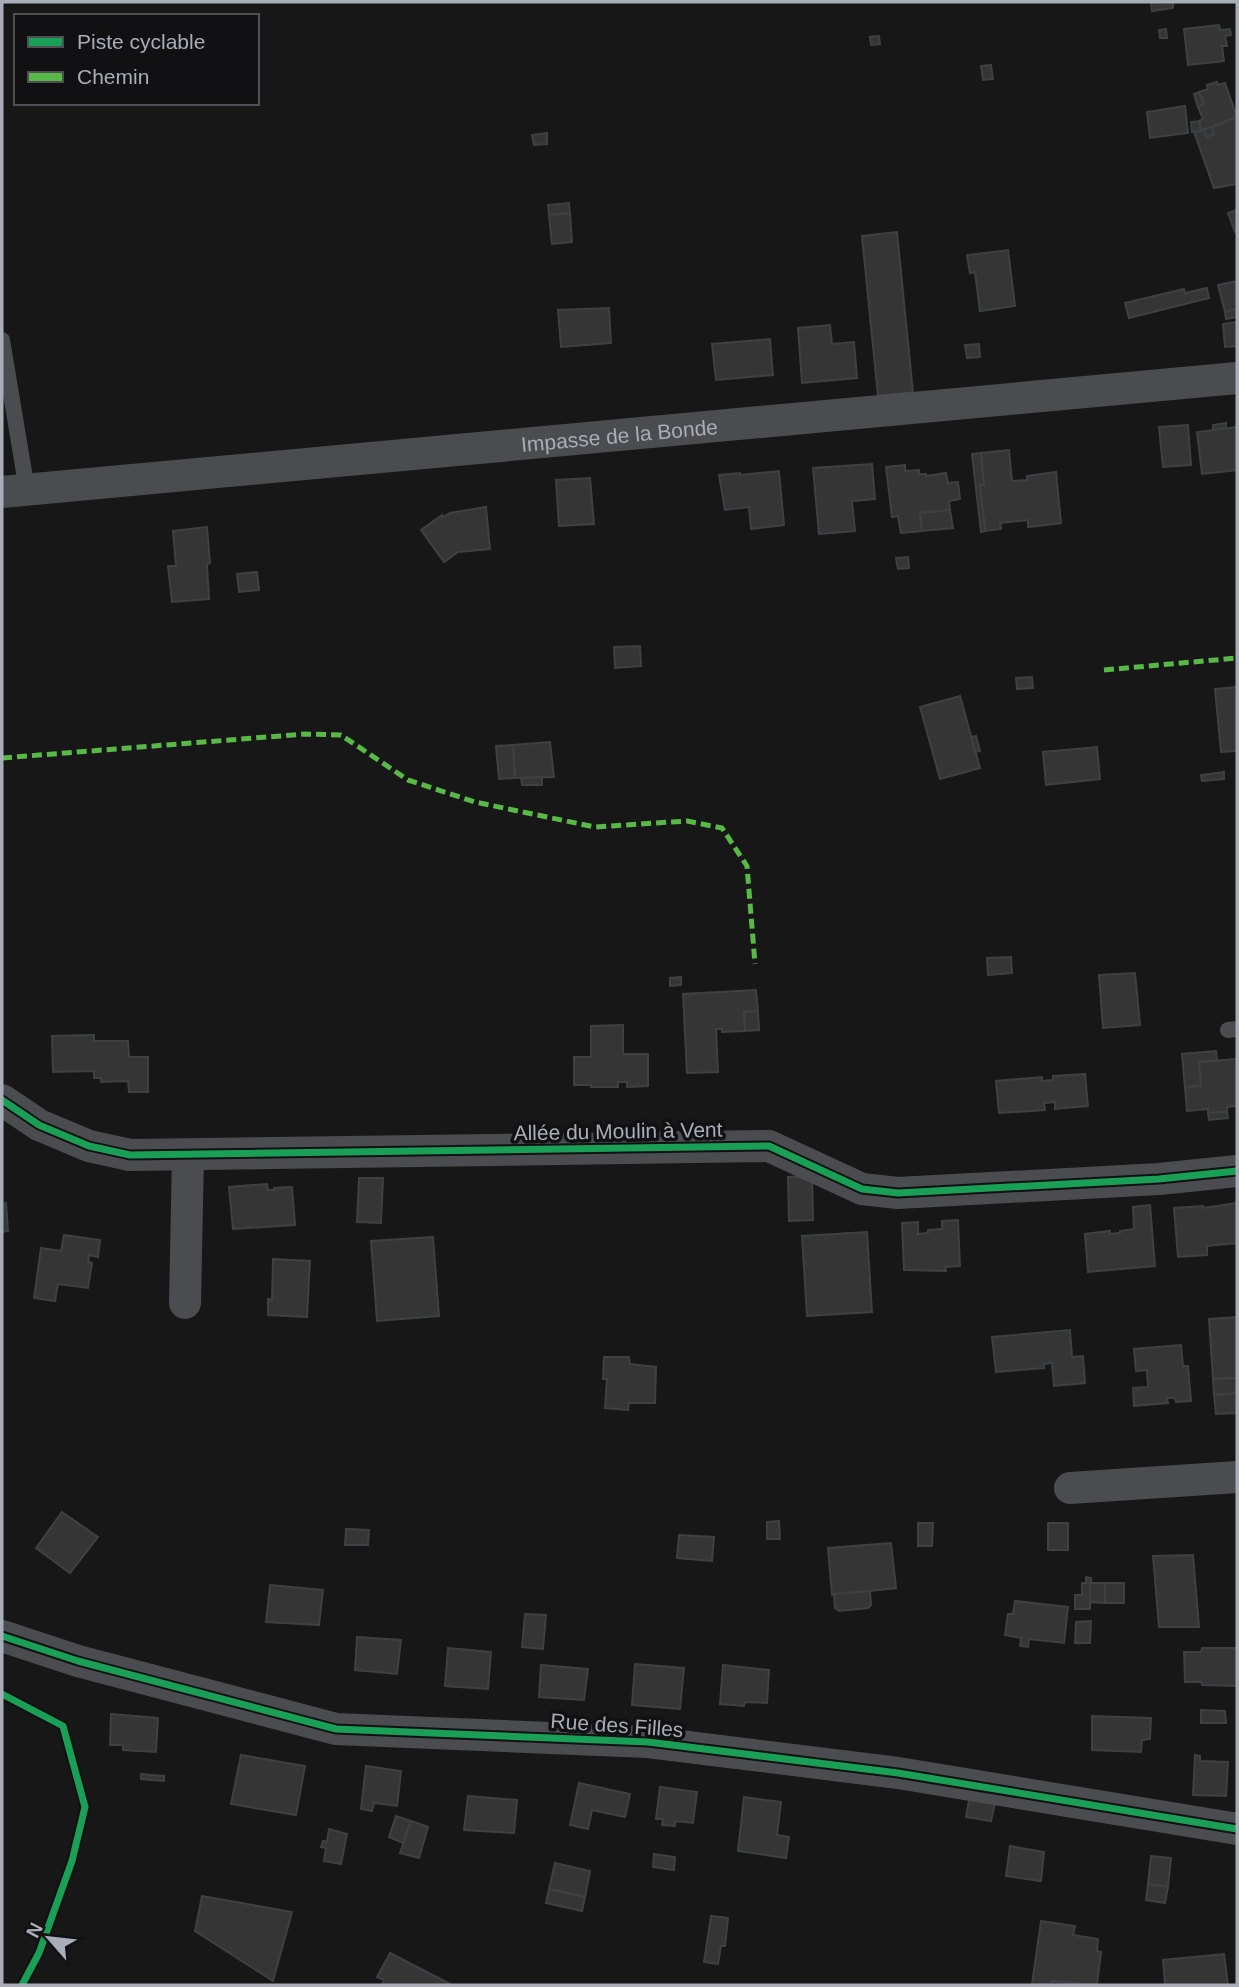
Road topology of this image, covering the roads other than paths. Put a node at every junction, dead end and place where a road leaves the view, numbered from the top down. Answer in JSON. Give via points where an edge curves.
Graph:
{"nodes":[{"id":1,"x":2,"y":340,"type":"edge"},
{"id":2,"x":1237,"y":378,"type":"edge"},
{"id":3,"x":14,"y":491,"type":"edge"},
{"id":4,"x":2,"y":1100,"type":"edge"},
{"id":5,"x":188,"y":1155,"type":"junction"},
{"id":6,"x":1237,"y":1171,"type":"edge"},
{"id":7,"x":185,"y":1303,"type":"dead end"},
{"id":8,"x":1237,"y":1477,"type":"edge"},
{"id":9,"x":1070,"y":1488,"type":"dead end"},
{"id":10,"x":2,"y":1636,"type":"edge"},
{"id":11,"x":1237,"y":1829,"type":"edge"}],
"edges":[{"from":1,"to":3,"type":"lane"},
{"from":2,"to":3,"type":"street","name":"Impasse de la Bonde"},
{"from":4,"to":5,"type":"street","name":"Allée du Moulin à Vent","via":[[39,1125],[89,1146],[130,1155]]},
{"from":5,"to":6,"type":"street","name":"Allée du Moulin à Vent","via":[[769,1146],[862,1189],[898,1193]]},
{"from":5,"to":7,"type":"street"},
{"from":8,"to":9,"type":"street"},
{"from":10,"to":11,"type":"street","name":"Rue des Filles","via":[[78,1661],[336,1729],[648,1741],[898,1773]]}]}
